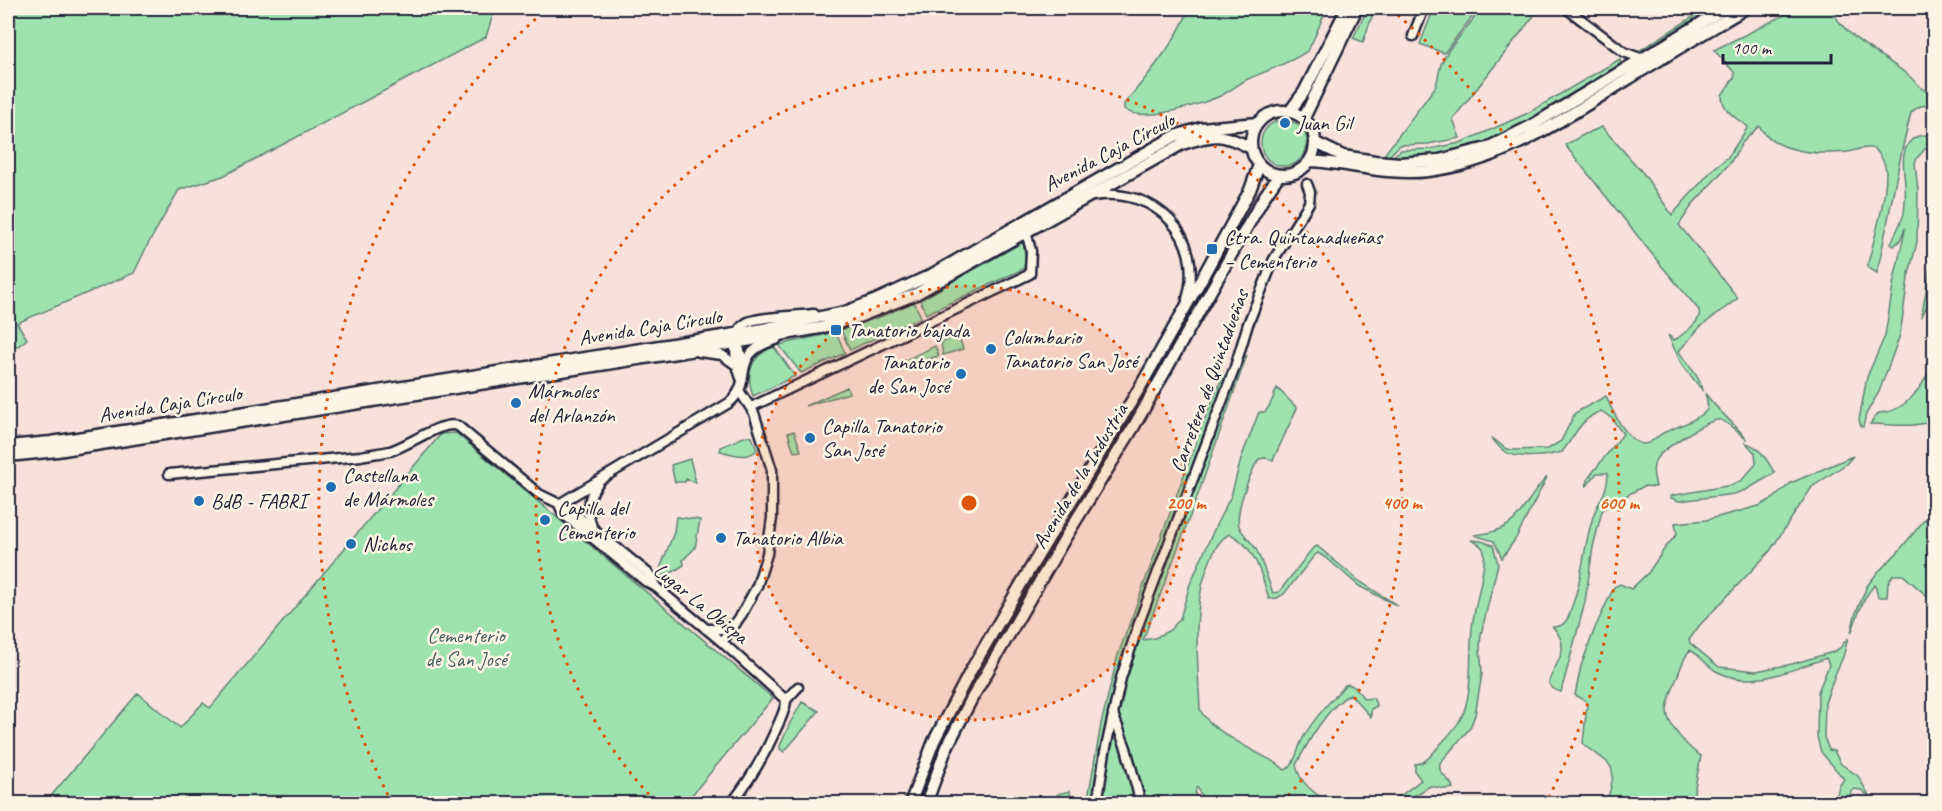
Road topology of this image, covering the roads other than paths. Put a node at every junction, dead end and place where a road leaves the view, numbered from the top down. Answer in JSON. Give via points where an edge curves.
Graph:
{"nodes":[{"id":1,"x":1347,"y":8,"type":"edge"},
{"id":2,"x":1357,"y":8,"type":"edge"},
{"id":3,"x":1424,"y":8,"type":"edge"},
{"id":4,"x":1566,"y":8,"type":"edge"},
{"id":5,"x":1726,"y":8,"type":"edge"},
{"id":6,"x":1746,"y":8,"type":"edge"},
{"id":7,"x":1413,"y":36,"type":"dead end"},
{"id":8,"x":1624,"y":52,"type":"junction"},
{"id":9,"x":1643,"y":58,"type":"junction"},
{"id":10,"x":1623,"y":70,"type":"junction"},
{"id":11,"x":1290,"y":111,"type":"junction"},
{"id":12,"x":1304,"y":118,"type":"junction"},
{"id":13,"x":1258,"y":123,"type":"junction"},
{"id":14,"x":1316,"y":143,"type":"junction"},
{"id":15,"x":1251,"y":148,"type":"junction"},
{"id":16,"x":1310,"y":162,"type":"junction"},
{"id":17,"x":1259,"y":165,"type":"junction"},
{"id":18,"x":1279,"y":175,"type":"junction"},
{"id":19,"x":1307,"y":184,"type":"dead end"},
{"id":20,"x":1086,"y":197,"type":"junction"},
{"id":21,"x":1026,"y":231,"type":"junction"},
{"id":22,"x":805,"y":332,"type":"junction"},
{"id":23,"x":734,"y":337,"type":"junction"},
{"id":24,"x":689,"y":351,"type":"junction"},
{"id":25,"x":740,"y":365,"type":"junction"},
{"id":26,"x":1152,"y":366,"type":"junction"},
{"id":27,"x":740,"y":392,"type":"junction"},
{"id":28,"x":751,"y":407,"type":"junction"},
{"id":29,"x":8,"y":446,"type":"edge"},
{"id":30,"x":8,"y":456,"type":"edge"},
{"id":31,"x":169,"y":474,"type":"dead end"},
{"id":32,"x":601,"y":480,"type":"junction"},
{"id":33,"x":559,"y":504,"type":"junction"},
{"id":34,"x":592,"y":528,"type":"junction"},
{"id":35,"x":656,"y":587,"type":"junction"},
{"id":36,"x":736,"y":623,"type":"junction"},
{"id":37,"x":706,"y":629,"type":"junction"},
{"id":38,"x":722,"y":642,"type":"junction"},
{"id":39,"x":798,"y":687,"type":"dead end"},
{"id":40,"x":786,"y":700,"type":"junction"},
{"id":41,"x":1113,"y":714,"type":"junction"},
{"id":42,"x":731,"y":804,"type":"edge"},
{"id":43,"x":910,"y":804,"type":"edge"},
{"id":44,"x":926,"y":804,"type":"edge"},
{"id":45,"x":1097,"y":804,"type":"edge"},
{"id":46,"x":1141,"y":804,"type":"edge"}],
"edges":[{"from":1,"to":11,"type":"main road","via":[[1304,92]]},
{"from":2,"to":12,"type":"main road"},
{"from":3,"to":7,"type":"street"},
{"from":4,"to":8,"type":"street"},
{"from":5,"to":9,"type":"main road"},
{"from":6,"to":16,"type":"main road","via":[[1563,119],[1478,161],[1414,173]]},
{"from":8,"to":9,"type":"street"},
{"from":8,"to":10,"type":"street"},
{"from":9,"to":10,"type":"main road"},
{"from":10,"to":14,"type":"main road","via":[[1509,138],[1455,157],[1422,162],[1375,161],[1338,155]]},
{"from":11,"to":12,"type":"main road"},
{"from":11,"to":13,"type":"main road","via":[[1276,111]]},
{"from":12,"to":14,"type":"main road","via":[[1313,129]]},
{"from":13,"to":15,"type":"main road"},
{"from":13,"to":23,"type":"main road","name":"Avenida Caja Círculo","via":[[1201,128],[1175,136],[929,276],[874,301],[845,312]]},
{"from":14,"to":16,"type":"main road"},
{"from":15,"to":17,"type":"main road"},
{"from":15,"to":20,"type":"main road","name":"Avenida Caja Círculo","via":[[1222,136],[1192,141]]},
{"from":16,"to":18,"type":"main road","via":[[1297,173]]},
{"from":17,"to":18,"type":"main road"},
{"from":17,"to":26,"type":"main road","name":"Avenida de la Industria","via":[[1250,190]]},
{"from":18,"to":44,"type":"main road","name":"Avenida de la Industria","via":[[1004,642],[946,749]]},
{"from":19,"to":41,"type":"street","name":"Carretera de Quintadueñas","via":[[1309,202],[1280,247],[1248,324],[1140,620]]},
{"from":20,"to":21,"type":"main road","name":"Avenida Caja Círculo"},
{"from":20,"to":26,"type":"street","name":"Avenida de la Industria","via":[[1112,194],[1145,202],[1173,223],[1186,244],[1192,274],[1189,293]]},
{"from":21,"to":22,"type":"main road","name":"Avenida Caja Círculo","via":[[901,301]]},
{"from":21,"to":28,"type":"street","via":[[1031,251],[1030,274]]},
{"from":22,"to":23,"type":"main road","name":"Avenida Caja Círculo"},
{"from":22,"to":25,"type":"street","via":[[766,342]]},
{"from":23,"to":24,"type":"main road","name":"Avenida Caja Círculo"},
{"from":23,"to":25,"type":"street","via":[[740,350]]},
{"from":23,"to":29,"type":"main road","name":"Avenida Caja Círculo"},
{"from":24,"to":25,"type":"street","via":[[722,355]]},
{"from":24,"to":30,"type":"main road","name":"Avenida Caja Círculo"},
{"from":25,"to":27,"type":"street"},
{"from":26,"to":43,"type":"main road","name":"Avenida de la Industria","via":[[971,670],[934,741]]},
{"from":27,"to":28,"type":"street"},
{"from":27,"to":32,"type":"street","via":[[722,408]]},
{"from":28,"to":36,"type":"street","via":[[772,471],[772,518],[763,570]]},
{"from":31,"to":33,"type":"street","name":"Lugar La Obispa","via":[[390,451],[453,424],[539,494]]},
{"from":32,"to":33,"type":"street"},
{"from":32,"to":34,"type":"street","via":[[589,501]]},
{"from":33,"to":34,"type":"street"},
{"from":33,"to":35,"type":"street","name":"Lugar La Obispa","via":[[563,514]]},
{"from":34,"to":35,"type":"street","via":[[649,574]]},
{"from":35,"to":37,"type":"street","name":"Lugar La Obispa"},
{"from":36,"to":37,"type":"street","via":[[722,629]]},
{"from":36,"to":38,"type":"street"},
{"from":37,"to":38,"type":"street","name":"Lugar La Obispa"},
{"from":38,"to":40,"type":"street","name":"Lugar La Obispa"},
{"from":39,"to":40,"type":"street"},
{"from":40,"to":42,"type":"street","via":[[761,760]]},
{"from":41,"to":45,"type":"street","name":"Carretera de Quintadueñas"},
{"from":41,"to":46,"type":"street"}]}
